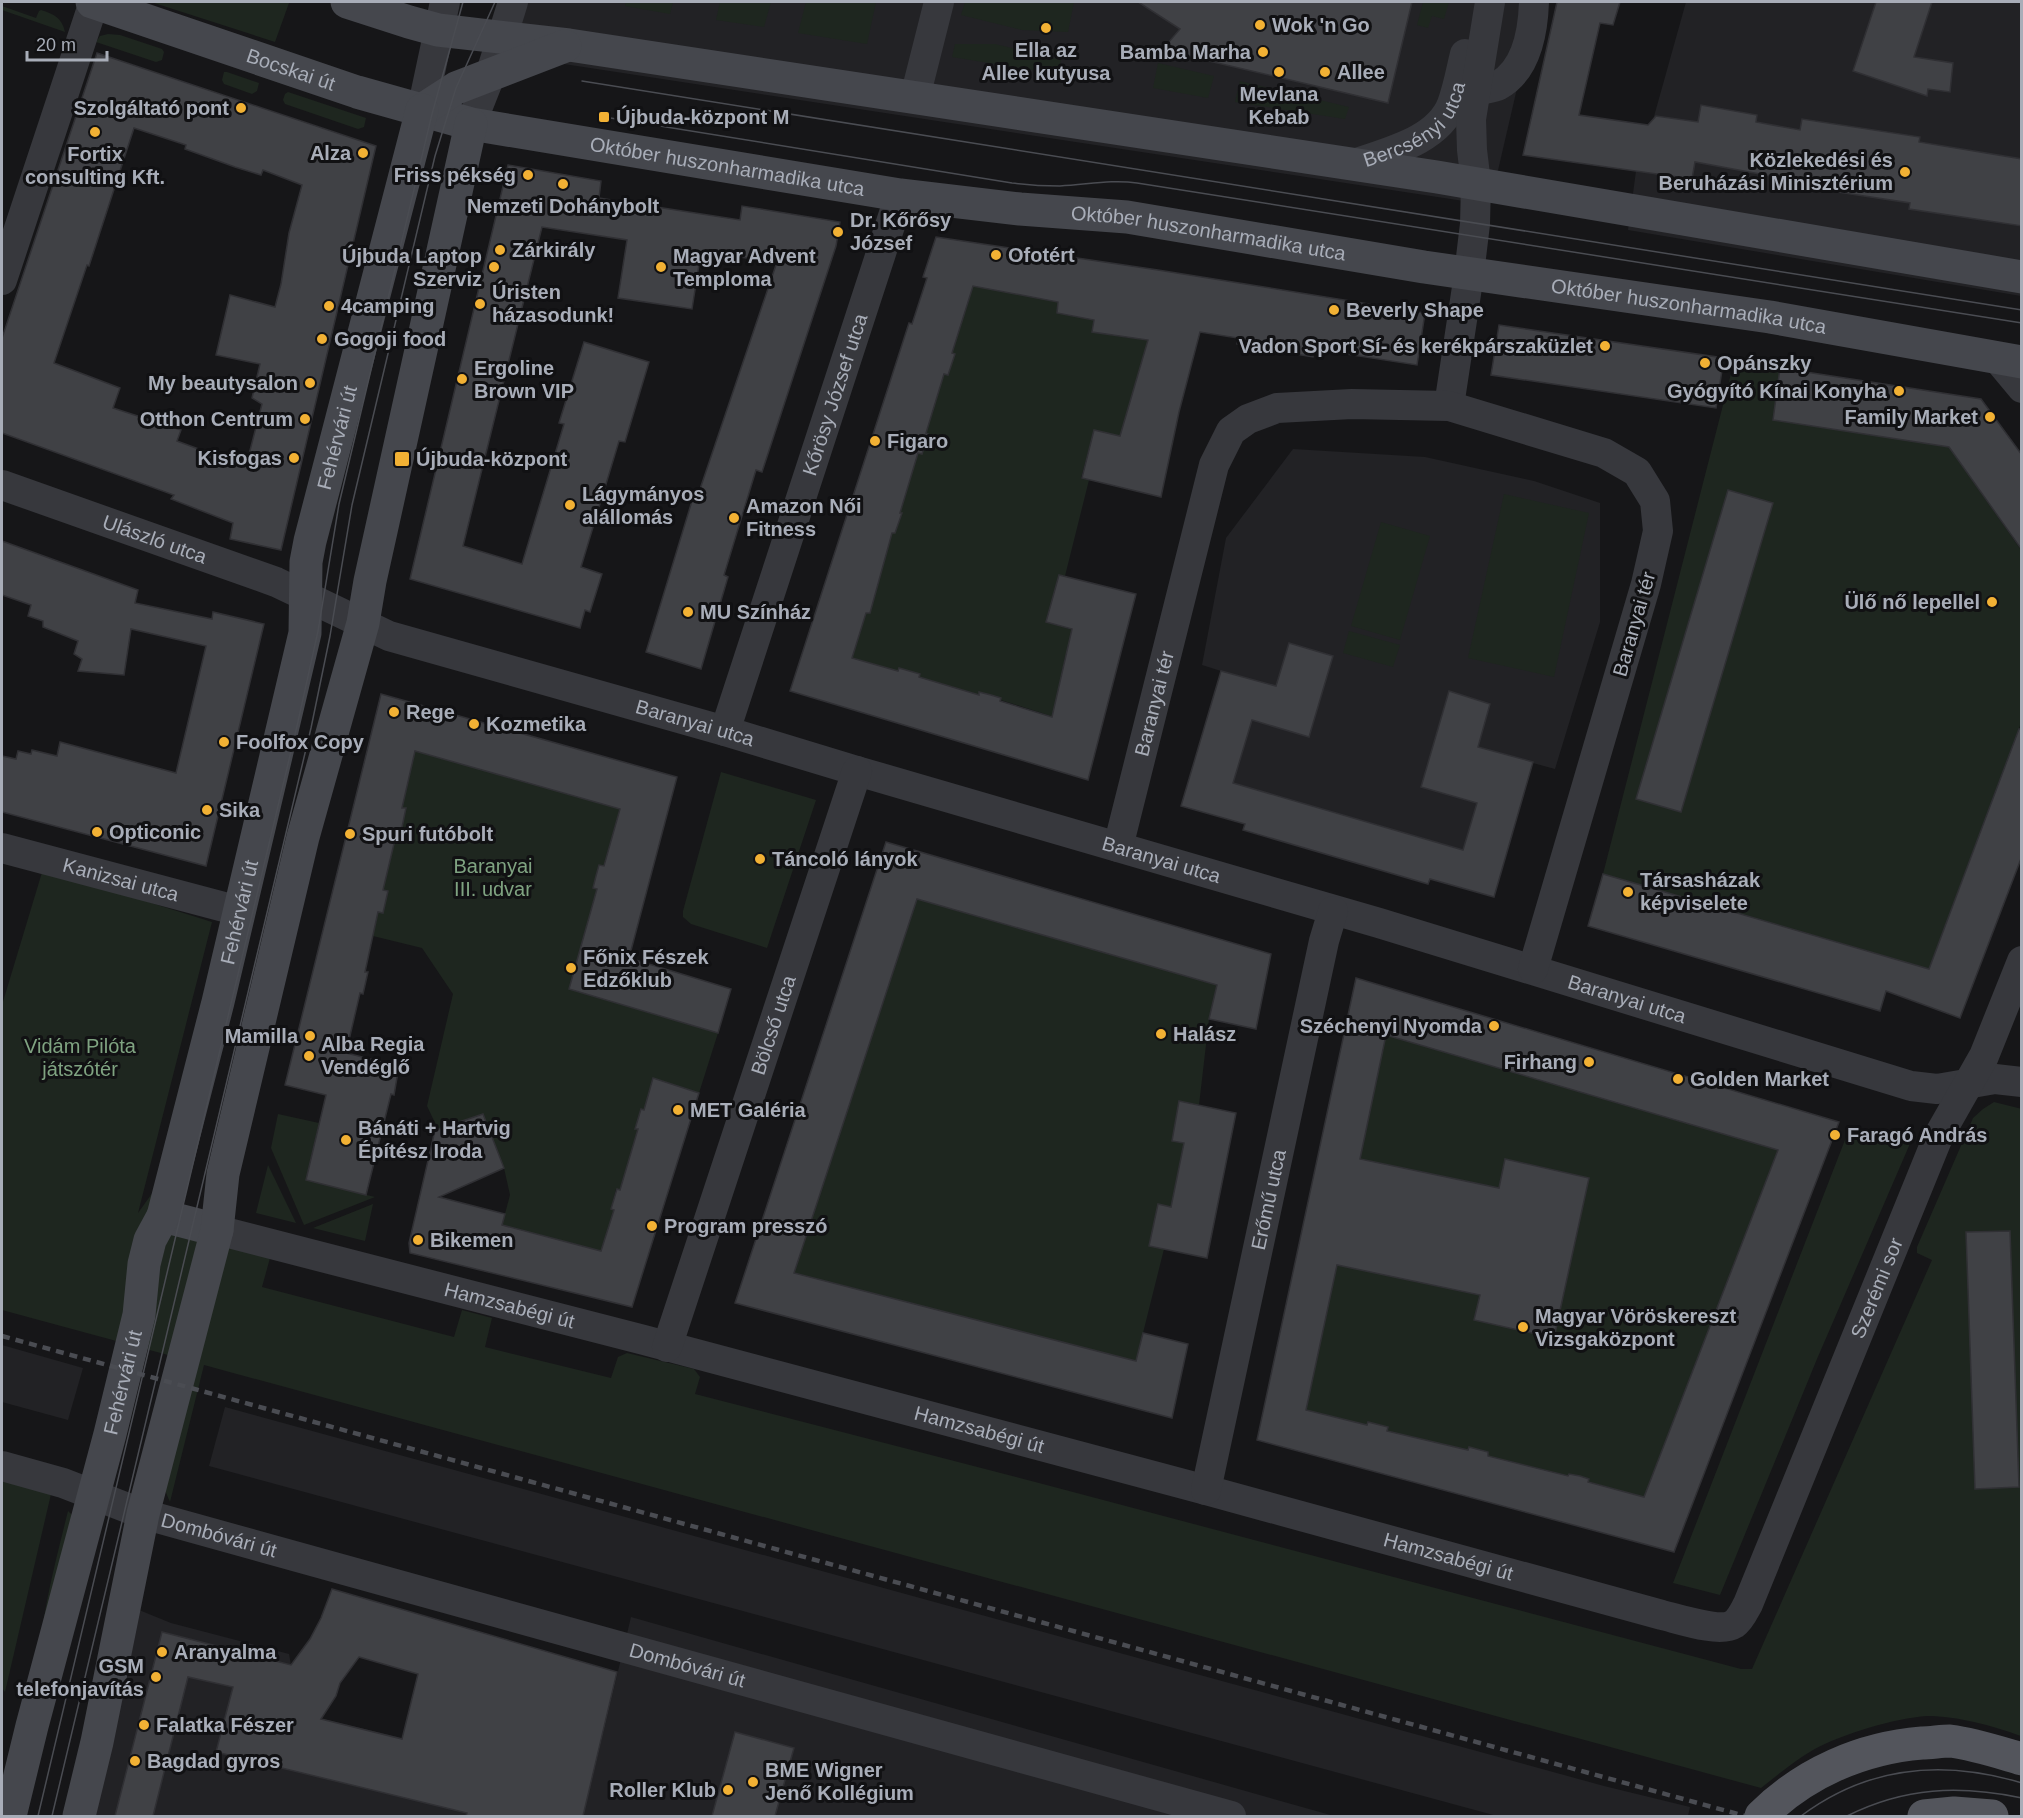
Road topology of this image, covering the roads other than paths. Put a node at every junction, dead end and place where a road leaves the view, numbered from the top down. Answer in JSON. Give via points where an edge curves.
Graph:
{"nodes":[{"id":1,"x":93,"y":2,"type":"edge"},
{"id":2,"x":347,"y":2,"type":"edge"},
{"id":3,"x":513,"y":2,"type":"edge"},
{"id":4,"x":939,"y":2,"type":"edge"},
{"id":5,"x":1479,"y":2,"type":"edge"},
{"id":6,"x":1490,"y":2,"type":"edge"},
{"id":7,"x":1534,"y":2,"type":"edge"},
{"id":8,"x":442,"y":16,"type":"edge"},
{"id":9,"x":502,"y":37,"type":"junction"},
{"id":10,"x":569,"y":45,"type":"junction"},
{"id":11,"x":490,"y":75,"type":"junction"},
{"id":12,"x":1476,"y":91,"type":"junction"},
{"id":13,"x":915,"y":97,"type":"junction"},
{"id":14,"x":422,"y":110,"type":"junction"},
{"id":15,"x":471,"y":124,"type":"junction"},
{"id":16,"x":1354,"y":164,"type":"junction"},
{"id":17,"x":1476,"y":183,"type":"junction"},
{"id":18,"x":900,"y":195,"type":"junction"},
{"id":19,"x":1469,"y":274,"type":"junction"},
{"id":20,"x":2022,"y":277,"type":"edge"},
{"id":21,"x":2,"y":280,"type":"edge"},
{"id":22,"x":2009,"y":360,"type":"edge"},
{"id":23,"x":2022,"y":388,"type":"edge"},
{"id":24,"x":1449,"y":406,"type":"junction"},
{"id":25,"x":2,"y":485,"type":"edge"},
{"id":26,"x":305,"y":596,"type":"junction"},
{"id":27,"x":363,"y":623,"type":"junction"},
{"id":28,"x":725,"y":731,"type":"junction"},
{"id":29,"x":857,"y":771,"type":"junction"},
{"id":30,"x":1118,"y":847,"type":"junction"},
{"id":31,"x":2,"y":848,"type":"edge"},
{"id":32,"x":1334,"y":910,"type":"junction"},
{"id":33,"x":239,"y":911,"type":"junction"},
{"id":34,"x":2022,"y":961,"type":"edge"},
{"id":35,"x":1533,"y":969,"type":"junction"},
{"id":36,"x":2022,"y":1082,"type":"edge"},
{"id":37,"x":1967,"y":1083,"type":"junction"},
{"id":38,"x":163,"y":1216,"type":"junction"},
{"id":39,"x":217,"y":1230,"type":"junction"},
{"id":40,"x":668,"y":1347,"type":"junction"},
{"id":41,"x":2,"y":1466,"type":"edge"},
{"id":42,"x":1206,"y":1490,"type":"junction"},
{"id":43,"x":94,"y":1495,"type":"junction"},
{"id":44,"x":143,"y":1514,"type":"junction"},
{"id":45,"x":1739,"y":1619,"type":"joint"},
{"id":46,"x":2022,"y":1759,"type":"edge"},
{"id":47,"x":1147,"y":1805,"type":"edge"},
{"id":48,"x":10,"y":1816,"type":"edge"},
{"id":49,"x":78,"y":1816,"type":"edge"},
{"id":50,"x":1231,"y":1816,"type":"edge"},
{"id":51,"x":1761,"y":1816,"type":"edge"},
{"id":52,"x":1924,"y":1816,"type":"edge"},
{"id":53,"x":1992,"y":1816,"type":"edge"}],
"edges":[{"from":1,"to":14,"type":"street","name":"Bocskai út","via":[[357,92]]},
{"from":1,"to":21,"type":"street"},
{"from":2,"to":8,"type":"street","via":[[408,22]]},
{"from":3,"to":9,"type":"street"},
{"from":4,"to":13,"type":"street"},
{"from":5,"to":16,"type":"street","name":"Bercsényi utca","via":[[1452,105],[1443,119],[1410,143]]},
{"from":6,"to":12,"type":"street","name":"Bercsényi utca"},
{"from":7,"to":12,"type":"street","name":"Bercsényi utca","via":[[1526,50],[1516,71],[1498,85]]},
{"from":8,"to":9,"type":"street"},
{"from":8,"to":14,"type":"street","name":"Fehérvári út"},
{"from":9,"to":10,"type":"street"},
{"from":9,"to":11,"type":"street"},
{"from":10,"to":11,"type":"street"},
{"from":10,"to":13,"type":"street"},
{"from":11,"to":14,"type":"street","via":[[456,88]]},
{"from":11,"to":15,"type":"street"},
{"from":12,"to":17,"type":"street","name":"Bercsényi utca","via":[[1471,119]]},
{"from":13,"to":16,"type":"street"},
{"from":14,"to":15,"type":"street","name":"Október huszonharmadika utca"},
{"from":14,"to":26,"type":"street","name":"Fehérvári út","via":[[310,541]]},
{"from":15,"to":18,"type":"street","name":"Október huszonharmadika utca"},
{"from":15,"to":27,"type":"street"},
{"from":16,"to":17,"type":"street"},
{"from":17,"to":19,"type":"street","name":"Bercsényi utca"},
{"from":17,"to":20,"type":"street"},
{"from":18,"to":19,"type":"street","name":"Október huszonharmadika utca","via":[[1127,217]]},
{"from":18,"to":28,"type":"street","name":"Kőrösy József utca"},
{"from":19,"to":22,"type":"street","name":"Október huszonharmadika utca","via":[[1770,317]]},
{"from":19,"to":24,"type":"street"},
{"from":22,"to":23,"type":"street","name":"Október huszonharmadika utca"},
{"from":24,"to":30,"type":"street","name":"Baranyai tér","via":[[1352,404],[1276,408],[1248,418],[1231,431],[1214,465]]},
{"from":24,"to":35,"type":"street","name":"Baranyai tér","via":[[1604,453],[1637,472],[1655,501],[1658,531],[1646,584]]},
{"from":25,"to":26,"type":"street","name":"Ulászló utca","via":[[276,582]]},
{"from":26,"to":27,"type":"street","name":"Baranyai utca"},
{"from":26,"to":33,"type":"street","name":"Fehérvári út","via":[[305,633]]},
{"from":27,"to":28,"type":"street","name":"Baranyai utca","via":[[404,640]]},
{"from":27,"to":39,"type":"street","via":[[303,837],[223,1174]]},
{"from":28,"to":29,"type":"street","name":"Baranyai utca"},
{"from":29,"to":30,"type":"street","name":"Baranyai utca"},
{"from":29,"to":40,"type":"street","name":"Bölcső utca"},
{"from":30,"to":32,"type":"street","name":"Baranyai utca"},
{"from":31,"to":33,"type":"street","name":"Kanizsai utca"},
{"from":32,"to":35,"type":"street","name":"Baranyai utca"},
{"from":32,"to":42,"type":"street","name":"Erőmű utca","via":[[1321,953]]},
{"from":33,"to":38,"type":"street","name":"Fehérvári út"},
{"from":34,"to":37,"type":"street","name":"Szerémi sor","via":[[1984,1056]]},
{"from":35,"to":37,"type":"street","name":"Baranyai utca","via":[[1911,1086],[1937,1089]]},
{"from":36,"to":37,"type":"street","name":"Baranyai utca","via":[[1995,1078]]},
{"from":37,"to":45,"type":"street","name":"Szerémi sor","via":[[1938,1137]]},
{"from":38,"to":39,"type":"street"},
{"from":38,"to":43,"type":"street","name":"Fehérvári út","via":[[146,1256],[139,1315]]},
{"from":39,"to":40,"type":"street","name":"Hamzsabégi út"},
{"from":39,"to":44,"type":"street"},
{"from":40,"to":42,"type":"street","name":"Hamzsabégi út"},
{"from":41,"to":43,"type":"street","name":"Dombóvári út"},
{"from":42,"to":45,"type":"street","name":"Hamzsabégi út","via":[[1662,1615],[1721,1628]]},
{"from":43,"to":44,"type":"street","name":"Dombóvári út"},
{"from":43,"to":48,"type":"street","name":"Fehérvári út"},
{"from":44,"to":47,"type":"street","name":"Dombóvári út"},
{"from":44,"to":49,"type":"street","via":[[97,1742]]},
{"from":46,"to":51,"type":"main road","via":[[1948,1741],[1872,1752],[1834,1765],[1794,1788]]},
{"from":47,"to":50,"type":"street","name":"Dombóvári út"},
{"from":52,"to":53,"type":"main road"}]}
